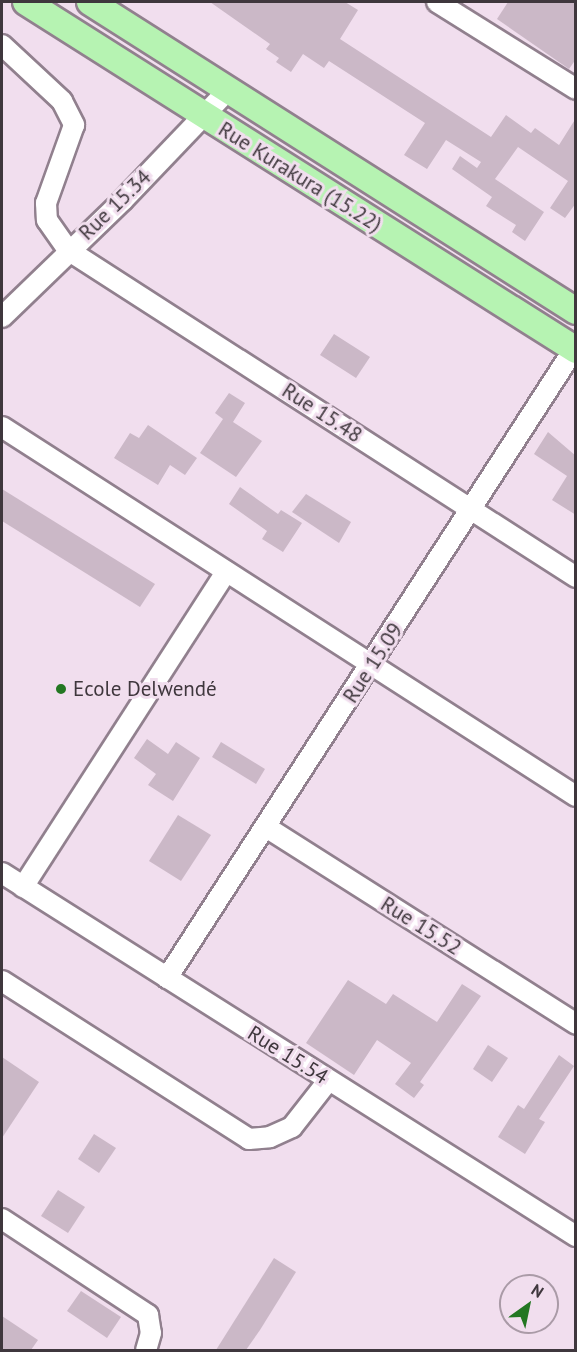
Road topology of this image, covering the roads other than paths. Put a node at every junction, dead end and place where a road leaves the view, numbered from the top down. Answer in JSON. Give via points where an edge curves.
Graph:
{"nodes":[{"id":1,"x":26,"y":2,"type":"edge"},
{"id":2,"x":90,"y":2,"type":"edge"},
{"id":3,"x":437,"y":2,"type":"edge"},
{"id":4,"x":2,"y":45,"type":"edge"},
{"id":5,"x":576,"y":89,"type":"edge"},
{"id":6,"x":227,"y":91,"type":"junction"},
{"id":7,"x":204,"y":116,"type":"junction"},
{"id":8,"x":68,"y":250,"type":"junction"},
{"id":9,"x":576,"y":311,"type":"edge"},
{"id":10,"x":2,"y":317,"type":"edge"},
{"id":11,"x":575,"y":348,"type":"edge"},
{"id":12,"x":2,"y":427,"type":"edge"},
{"id":13,"x":473,"y":509,"type":"junction"},
{"id":14,"x":226,"y":572,"type":"junction"},
{"id":15,"x":576,"y":577,"type":"edge"},
{"id":16,"x":371,"y":666,"type":"junction"},
{"id":17,"x":576,"y":796,"type":"edge"},
{"id":18,"x":266,"y":827,"type":"junction"},
{"id":19,"x":2,"y":873,"type":"edge"},
{"id":20,"x":23,"y":887,"type":"junction"},
{"id":21,"x":167,"y":978,"type":"junction"},
{"id":22,"x":2,"y":981,"type":"edge"},
{"id":23,"x":576,"y":1024,"type":"edge"},
{"id":24,"x":328,"y":1081,"type":"junction"},
{"id":25,"x":2,"y":1218,"type":"edge"},
{"id":26,"x":576,"y":1236,"type":"edge"},
{"id":27,"x":146,"y":1350,"type":"edge"}],
"edges":[{"from":1,"to":7,"type":"main road","name":"Rue Kurakura (15.22)"},
{"from":2,"to":6,"type":"main road","name":"Rue Kurakura (15.22)"},
{"from":3,"to":5,"type":"street"},
{"from":4,"to":8,"type":"street","via":[[62,101],[74,125],[46,203],[47,220]]},
{"from":6,"to":7,"type":"street","name":"Rue 15.34"},
{"from":6,"to":9,"type":"main road","name":"Rue Kurakura (15.22)"},
{"from":7,"to":8,"type":"street","name":"Rue 15.34"},
{"from":7,"to":11,"type":"main road","name":"Rue Kurakura (15.22)"},
{"from":8,"to":10,"type":"street","name":"Rue 15.34"},
{"from":8,"to":13,"type":"street","name":"Rue 15.48"},
{"from":11,"to":13,"type":"street","name":"Rue 15.09"},
{"from":12,"to":14,"type":"street"},
{"from":13,"to":15,"type":"street","name":"Rue 15.48"},
{"from":13,"to":16,"type":"street","name":"Rue 15.09"},
{"from":14,"to":16,"type":"street"},
{"from":14,"to":20,"type":"street"},
{"from":16,"to":17,"type":"street"},
{"from":16,"to":18,"type":"street","name":"Rue 15.09"},
{"from":18,"to":21,"type":"street","name":"Rue 15.09"},
{"from":18,"to":23,"type":"street","name":"Rue 15.52"},
{"from":19,"to":20,"type":"street","name":"Rue 15.54"},
{"from":20,"to":21,"type":"street","name":"Rue 15.54"},
{"from":21,"to":24,"type":"street","name":"Rue 15.54"},
{"from":22,"to":24,"type":"street","via":[[249,1139],[270,1137],[292,1127]]},
{"from":24,"to":26,"type":"street","name":"Rue 15.54"},
{"from":25,"to":27,"type":"street","via":[[148,1315],[151,1333]]}]}
